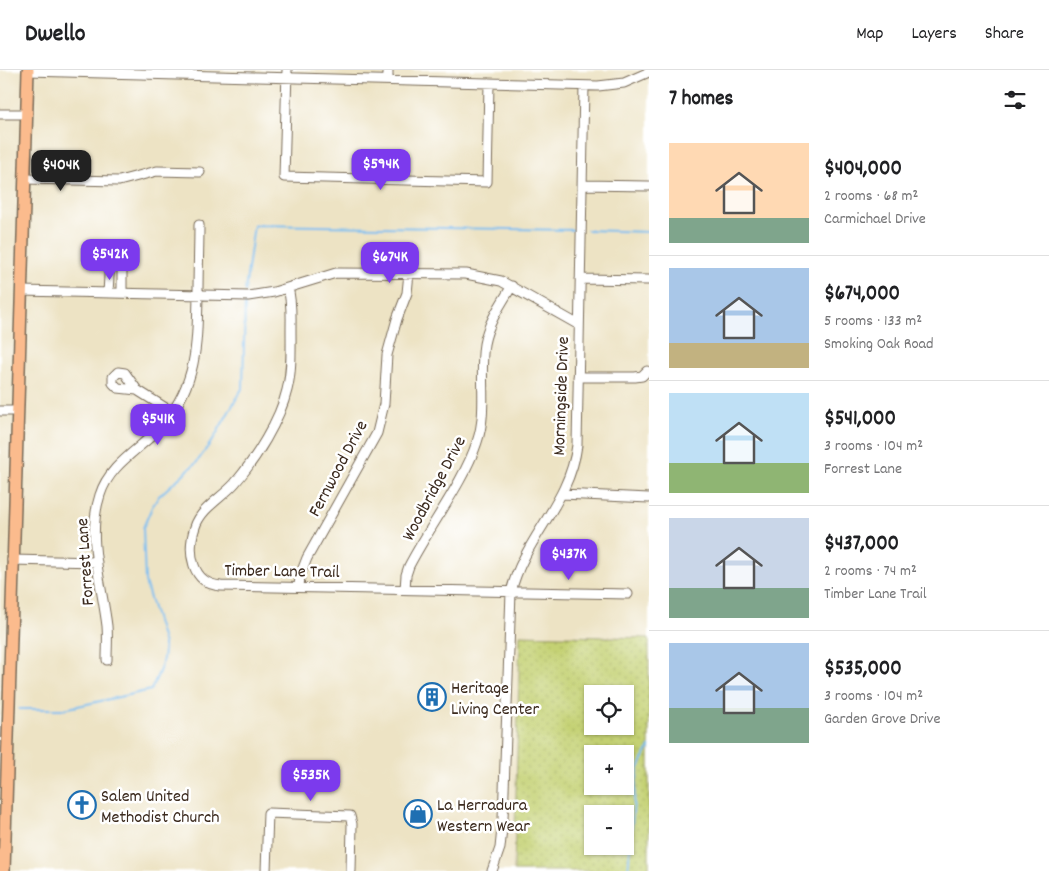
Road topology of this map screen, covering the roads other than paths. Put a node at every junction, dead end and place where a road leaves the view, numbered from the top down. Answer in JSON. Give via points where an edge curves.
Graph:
{"nodes":[{"id":1,"x":388,"y":70,"type":"edge"},
{"id":2,"x":28,"y":71,"type":"edge"},
{"id":3,"x":649,"y":72,"type":"edge"},
{"id":4,"x":192,"y":73,"type":"edge"},
{"id":5,"x":287,"y":74,"type":"edge"},
{"id":6,"x":388,"y":80,"type":"junction"},
{"id":7,"x":489,"y":83,"type":"junction"},
{"id":8,"x":584,"y":86,"type":"junction"},
{"id":9,"x":0,"y":114,"type":"edge"},
{"id":10,"x":26,"y":114,"type":"junction"},
{"id":11,"x":200,"y":172,"type":"dead end"},
{"id":12,"x":25,"y":179,"type":"junction"},
{"id":13,"x":582,"y":185,"type":"junction"},
{"id":14,"x":649,"y":186,"type":"edge"},
{"id":15,"x":199,"y":225,"type":"dead end"},
{"id":16,"x":409,"y":273,"type":"junction"},
{"id":17,"x":580,"y":279,"type":"junction"},
{"id":18,"x":649,"y":280,"type":"edge"},
{"id":19,"x":512,"y":286,"type":"junction"},
{"id":20,"x":288,"y":288,"type":"junction"},
{"id":21,"x":21,"y":291,"type":"junction"},
{"id":22,"x":108,"y":293,"type":"junction"},
{"id":23,"x":122,"y":293,"type":"junction"},
{"id":24,"x":198,"y":294,"type":"junction"},
{"id":25,"x":579,"y":325,"type":"junction"},
{"id":26,"x":647,"y":371,"type":"dead end"},
{"id":27,"x":578,"y":376,"type":"junction"},
{"id":28,"x":137,"y":390,"type":"dead end"},
{"id":29,"x":0,"y":411,"type":"edge"},
{"id":30,"x":17,"y":411,"type":"junction"},
{"id":31,"x":172,"y":412,"type":"junction"},
{"id":32,"x":562,"y":494,"type":"junction"},
{"id":33,"x":649,"y":498,"type":"edge"},
{"id":34,"x":12,"y":560,"type":"junction"},
{"id":35,"x":97,"y":562,"type":"junction"},
{"id":36,"x":299,"y":587,"type":"junction"},
{"id":37,"x":405,"y":589,"type":"junction"},
{"id":38,"x":511,"y":592,"type":"junction"},
{"id":39,"x":628,"y":594,"type":"dead end"},
{"id":40,"x":106,"y":660,"type":"dead end"},
{"id":41,"x":4,"y":742,"type":"edge"},
{"id":42,"x":4,"y":871,"type":"edge"},
{"id":43,"x":266,"y":871,"type":"edge"},
{"id":44,"x":351,"y":871,"type":"edge"},
{"id":45,"x":492,"y":871,"type":"edge"}],
"edges":[{"from":1,"to":6,"type":"street"},
{"from":2,"to":4,"type":"street"},
{"from":2,"to":10,"type":"main road"},
{"from":3,"to":8,"type":"street","via":[[624,83]]},
{"from":4,"to":5,"type":"street"},
{"from":5,"to":6,"type":"street"},
{"from":5,"to":7,"type":"street","via":[[284,177],[486,182]]},
{"from":6,"to":7,"type":"street"},
{"from":7,"to":8,"type":"street"},
{"from":8,"to":13,"type":"street","name":"Morningside Drive"},
{"from":9,"to":10,"type":"street"},
{"from":10,"to":12,"type":"main road"},
{"from":11,"to":12,"type":"street","via":[[157,171],[120,181]]},
{"from":12,"to":21,"type":"main road"},
{"from":13,"to":14,"type":"street"},
{"from":13,"to":17,"type":"street","name":"Morningside Drive"},
{"from":15,"to":24,"type":"street","name":"Forrest Lane"},
{"from":16,"to":19,"type":"street","via":[[479,275]]},
{"from":16,"to":20,"type":"street","via":[[336,273]]},
{"from":16,"to":36,"type":"street","name":"Fernwood Drive","via":[[407,293],[388,355],[384,404],[377,433],[307,558]]},
{"from":17,"to":18,"type":"street"},
{"from":17,"to":25,"type":"street","name":"Morningside Drive"},
{"from":19,"to":25,"type":"street"},
{"from":19,"to":37,"type":"street","name":"Woodbridge Drive","via":[[493,318],[484,342],[482,410],[477,442],[410,566]]},
{"from":20,"to":24,"type":"street","via":[[248,296]]},
{"from":20,"to":36,"type":"street","name":"Timber Lane Trail","via":[[291,299],[291,359],[287,390],[280,410],[242,474],[197,522],[192,554],[196,572],[212,584]]},
{"from":21,"to":22,"type":"street"},
{"from":21,"to":30,"type":"main road"},
{"from":22,"to":23,"type":"street"},
{"from":22,"to":23,"type":"street","via":[[110,260],[116,256],[122,260]]},
{"from":23,"to":24,"type":"street"},
{"from":24,"to":31,"type":"street","name":"Forrest Lane","via":[[194,364]]},
{"from":25,"to":27,"type":"street","name":"Morningside Drive"},
{"from":26,"to":27,"type":"street","via":[[635,377]]},
{"from":27,"to":32,"type":"street","name":"Morningside Drive","via":[[576,450]]},
{"from":28,"to":31,"type":"street"},
{"from":29,"to":30,"type":"street"},
{"from":30,"to":34,"type":"main road"},
{"from":31,"to":35,"type":"street","name":"Forrest Lane","via":[[158,430],[117,466],[104,485],[96,511]]},
{"from":32,"to":33,"type":"street"},
{"from":32,"to":38,"type":"street","name":"Morningside Drive","via":[[520,566]]},
{"from":34,"to":35,"type":"street"},
{"from":34,"to":41,"type":"main road"},
{"from":35,"to":40,"type":"street","name":"Forrest Lane","via":[[107,627]]},
{"from":36,"to":37,"type":"street","name":"Timber Lane Trail"},
{"from":37,"to":38,"type":"street","name":"Timber Lane Trail"},
{"from":38,"to":39,"type":"street","name":"Timber Lane Trail"},
{"from":38,"to":45,"type":"street","name":"Morningside Drive","via":[[503,819],[500,848]]},
{"from":41,"to":42,"type":"main road"},
{"from":43,"to":44,"type":"street","via":[[268,813],[350,816]]}]}
